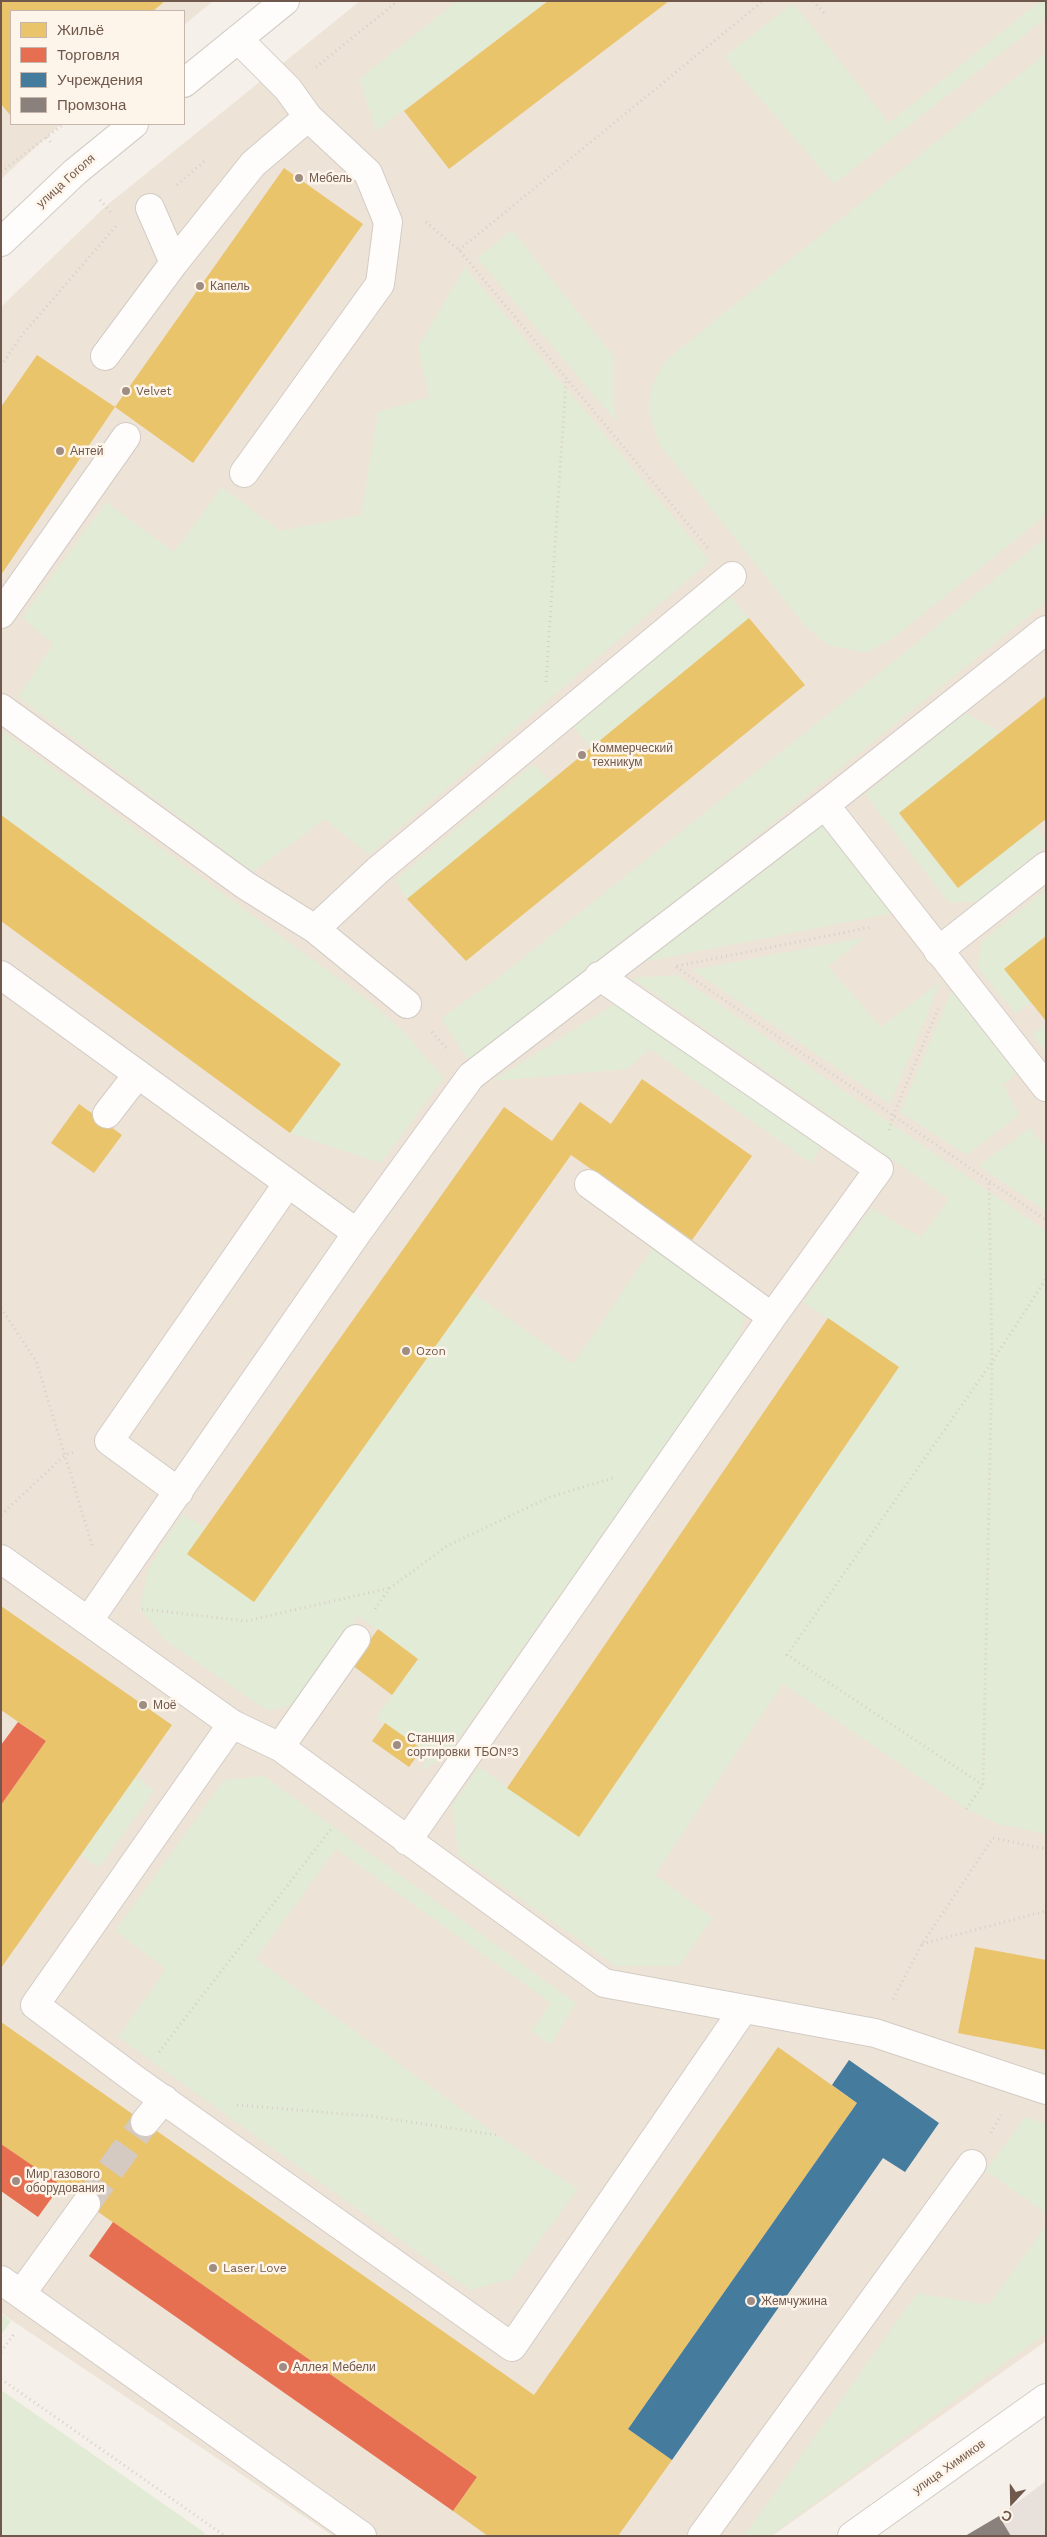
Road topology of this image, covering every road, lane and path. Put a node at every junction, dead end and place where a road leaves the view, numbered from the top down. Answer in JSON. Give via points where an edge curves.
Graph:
{"nodes":[{"id":1,"x":285,"y":1,"type":"edge"},
{"id":2,"x":398,"y":1,"type":"edge"},
{"id":3,"x":762,"y":1,"type":"edge"},
{"id":4,"x":813,"y":1,"type":"edge"},
{"id":5,"x":824,"y":13,"type":"dead end"},
{"id":6,"x":238,"y":39,"type":"junction"},
{"id":7,"x":185,"y":82,"type":"edge"},
{"id":8,"x":288,"y":89,"type":"junction"},
{"id":9,"x":308,"y":117,"type":"junction"},
{"id":10,"x":63,"y":125,"type":"edge"},
{"id":11,"x":133,"y":125,"type":"edge"},
{"id":12,"x":208,"y":158,"type":"dead end"},
{"id":13,"x":1,"y":172,"type":"edge"},
{"id":14,"x":150,"y":208,"type":"junction"},
{"id":15,"x":421,"y":218,"type":"dead end"},
{"id":16,"x":1,"y":242,"type":"edge"},
{"id":17,"x":459,"y":250,"type":"junction"},
{"id":18,"x":174,"y":263,"type":"junction"},
{"id":19,"x":105,"y":356,"type":"dead end"},
{"id":20,"x":1,"y":366,"type":"edge"},
{"id":21,"x":566,"y":378,"type":"junction"},
{"id":22,"x":126,"y":437,"type":"dead end"},
{"id":23,"x":244,"y":473,"type":"dead end"},
{"id":24,"x":732,"y":576,"type":"joint"},
{"id":25,"x":1,"y":614,"type":"edge"},
{"id":26,"x":1046,"y":630,"type":"edge"},
{"id":27,"x":1,"y":708,"type":"edge"},
{"id":28,"x":546,"y":730,"type":"junction"},
{"id":29,"x":825,"y":805,"type":"junction"},
{"id":30,"x":1046,"y":866,"type":"edge"},
{"id":31,"x":914,"y":918,"type":"junction"},
{"id":32,"x":315,"y":928,"type":"junction"},
{"id":33,"x":946,"y":961,"type":"junction"},
{"id":34,"x":1,"y":975,"type":"edge"},
{"id":35,"x":600,"y":976,"type":"junction"},
{"id":36,"x":407,"y":1004,"type":"joint"},
{"id":37,"x":138,"y":1074,"type":"junction"},
{"id":38,"x":471,"y":1076,"type":"junction"},
{"id":39,"x":1046,"y":1087,"type":"edge"},
{"id":40,"x":107,"y":1114,"type":"dead end"},
{"id":41,"x":893,"y":1116,"type":"junction"},
{"id":42,"x":879,"y":1169,"type":"junction"},
{"id":43,"x":989,"y":1181,"type":"junction"},
{"id":44,"x":288,"y":1183,"type":"junction"},
{"id":45,"x":589,"y":1184,"type":"dead end"},
{"id":46,"x":1046,"y":1220,"type":"edge"},
{"id":47,"x":358,"y":1233,"type":"junction"},
{"id":48,"x":1046,"y":1279,"type":"edge"},
{"id":49,"x":1,"y":1308,"type":"edge"},
{"id":50,"x":772,"y":1317,"type":"junction"},
{"id":51,"x":992,"y":1362,"type":"junction"},
{"id":52,"x":109,"y":1442,"type":"junction"},
{"id":53,"x":65,"y":1455,"type":"junction"},
{"id":54,"x":615,"y":1478,"type":"dead end"},
{"id":55,"x":179,"y":1492,"type":"junction"},
{"id":56,"x":1,"y":1515,"type":"edge"},
{"id":57,"x":1,"y":1559,"type":"edge"},
{"id":58,"x":390,"y":1588,"type":"junction"},
{"id":59,"x":106,"y":1593,"type":"junction"},
{"id":60,"x":89,"y":1620,"type":"junction"},
{"id":61,"x":356,"y":1639,"type":"joint"},
{"id":62,"x":232,"y":1724,"type":"junction"},
{"id":63,"x":280,"y":1747,"type":"junction"},
{"id":64,"x":983,"y":1786,"type":"junction"},
{"id":65,"x":352,"y":1801,"type":"junction"},
{"id":66,"x":966,"y":1809,"type":"dead end"},
{"id":67,"x":407,"y":1841,"type":"junction"},
{"id":68,"x":1046,"y":1849,"type":"edge"},
{"id":69,"x":1046,"y":1911,"type":"edge"},
{"id":70,"x":922,"y":1944,"type":"junction"},
{"id":71,"x":743,"y":2010,"type":"junction"},
{"id":72,"x":875,"y":2033,"type":"junction"},
{"id":73,"x":137,"y":2081,"type":"junction"},
{"id":74,"x":1046,"y":2090,"type":"edge"},
{"id":75,"x":164,"y":2099,"type":"junction"},
{"id":76,"x":231,"y":2105,"type":"dead end"},
{"id":77,"x":145,"y":2122,"type":"tunnel mouth"},
{"id":78,"x":497,"y":2135,"type":"dead end"},
{"id":79,"x":972,"y":2164,"type":"dead end"},
{"id":80,"x":86,"y":2204,"type":"tunnel mouth"},
{"id":81,"x":11,"y":2287,"type":"edge"},
{"id":82,"x":1,"y":2379,"type":"edge"},
{"id":83,"x":1046,"y":2398,"type":"edge"},
{"id":84,"x":218,"y":2531,"type":"junction"},
{"id":85,"x":215,"y":2536,"type":"edge"},
{"id":86,"x":225,"y":2536,"type":"edge"},
{"id":87,"x":362,"y":2536,"type":"edge"},
{"id":88,"x":702,"y":2536,"type":"edge"},
{"id":89,"x":852,"y":2536,"type":"edge"}],
"edges":[{"from":1,"to":6,"type":"street"},
{"from":2,"to":8,"type":"path"},
{"from":3,"to":17,"type":"path"},
{"from":4,"to":5,"type":"path"},
{"from":6,"to":7,"type":"street"},
{"from":6,"to":8,"type":"street"},
{"from":8,"to":9,"type":"street"},
{"from":9,"to":18,"type":"street","via":[[253,164]]},
{"from":9,"to":23,"type":"street","via":[[368,173],[388,222],[380,284]]},
{"from":10,"to":13,"type":"path"},
{"from":11,"to":16,"type":"street","name":"улица Гоголя","via":[[75,172]]},
{"from":12,"to":14,"type":"path"},
{"from":14,"to":18,"type":"street"},
{"from":14,"to":20,"type":"path","via":[[119,222],[22,335]]},
{"from":15,"to":17,"type":"path"},
{"from":17,"to":21,"type":"path"},
{"from":18,"to":19,"type":"street"},
{"from":21,"to":24,"type":"path"},
{"from":21,"to":28,"type":"path"},
{"from":22,"to":25,"type":"street"},
{"from":24,"to":28,"type":"street"},
{"from":26,"to":29,"type":"street"},
{"from":27,"to":32,"type":"street","via":[[245,885]]},
{"from":28,"to":32,"type":"street","via":[[378,870]]},
{"from":29,"to":31,"type":"street"},
{"from":29,"to":35,"type":"street"},
{"from":30,"to":33,"type":"street"},
{"from":31,"to":33,"type":"street"},
{"from":31,"to":41,"type":"path","via":[[676,966]]},
{"from":32,"to":36,"type":"street"},
{"from":33,"to":39,"type":"street"},
{"from":33,"to":41,"type":"path"},
{"from":34,"to":37,"type":"street"},
{"from":35,"to":38,"type":"street"},
{"from":35,"to":42,"type":"street"},
{"from":36,"to":38,"type":"path"},
{"from":37,"to":40,"type":"street"},
{"from":37,"to":44,"type":"street"},
{"from":38,"to":47,"type":"street"},
{"from":41,"to":42,"type":"path"},
{"from":41,"to":43,"type":"path"},
{"from":42,"to":50,"type":"street"},
{"from":43,"to":46,"type":"path"},
{"from":43,"to":51,"type":"path"},
{"from":44,"to":47,"type":"street"},
{"from":44,"to":52,"type":"street"},
{"from":45,"to":50,"type":"street"},
{"from":47,"to":55,"type":"street"},
{"from":48,"to":51,"type":"path"},
{"from":49,"to":53,"type":"path","via":[[36,1362]]},
{"from":50,"to":67,"type":"street"},
{"from":51,"to":64,"type":"path"},
{"from":51,"to":64,"type":"path","via":[[787,1654]]},
{"from":52,"to":53,"type":"path","via":[[97,1442]]},
{"from":52,"to":55,"type":"street"},
{"from":53,"to":56,"type":"path"},
{"from":53,"to":59,"type":"path"},
{"from":54,"to":58,"type":"path","via":[[550,1497],[448,1546]]},
{"from":55,"to":59,"type":"street"},
{"from":57,"to":60,"type":"street"},
{"from":58,"to":59,"type":"path","via":[[246,1621],[140,1609]]},
{"from":58,"to":61,"type":"path"},
{"from":59,"to":60,"type":"street"},
{"from":60,"to":62,"type":"street"},
{"from":61,"to":63,"type":"street"},
{"from":62,"to":63,"type":"street"},
{"from":62,"to":73,"type":"street","via":[[35,2005]]},
{"from":63,"to":65,"type":"street"},
{"from":64,"to":66,"type":"path"},
{"from":65,"to":67,"type":"street"},
{"from":65,"to":73,"type":"path"},
{"from":67,"to":71,"type":"street","via":[[604,1983]]},
{"from":68,"to":70,"type":"path","via":[[993,1838]]},
{"from":69,"to":70,"type":"path"},
{"from":70,"to":72,"type":"path"},
{"from":71,"to":72,"type":"street"},
{"from":71,"to":75,"type":"street","via":[[512,2347]]},
{"from":72,"to":74,"type":"street"},
{"from":73,"to":75,"type":"street"},
{"from":75,"to":77,"type":"street"},
{"from":76,"to":78,"type":"path","via":[[370,2116]]},
{"from":79,"to":88,"type":"street"},
{"from":80,"to":81,"type":"street"},
{"from":81,"to":87,"type":"street"},
{"from":82,"to":84,"type":"path"},
{"from":83,"to":89,"type":"street","name":"улица Химиков"},
{"from":84,"to":85,"type":"path"},
{"from":84,"to":86,"type":"path"}]}
